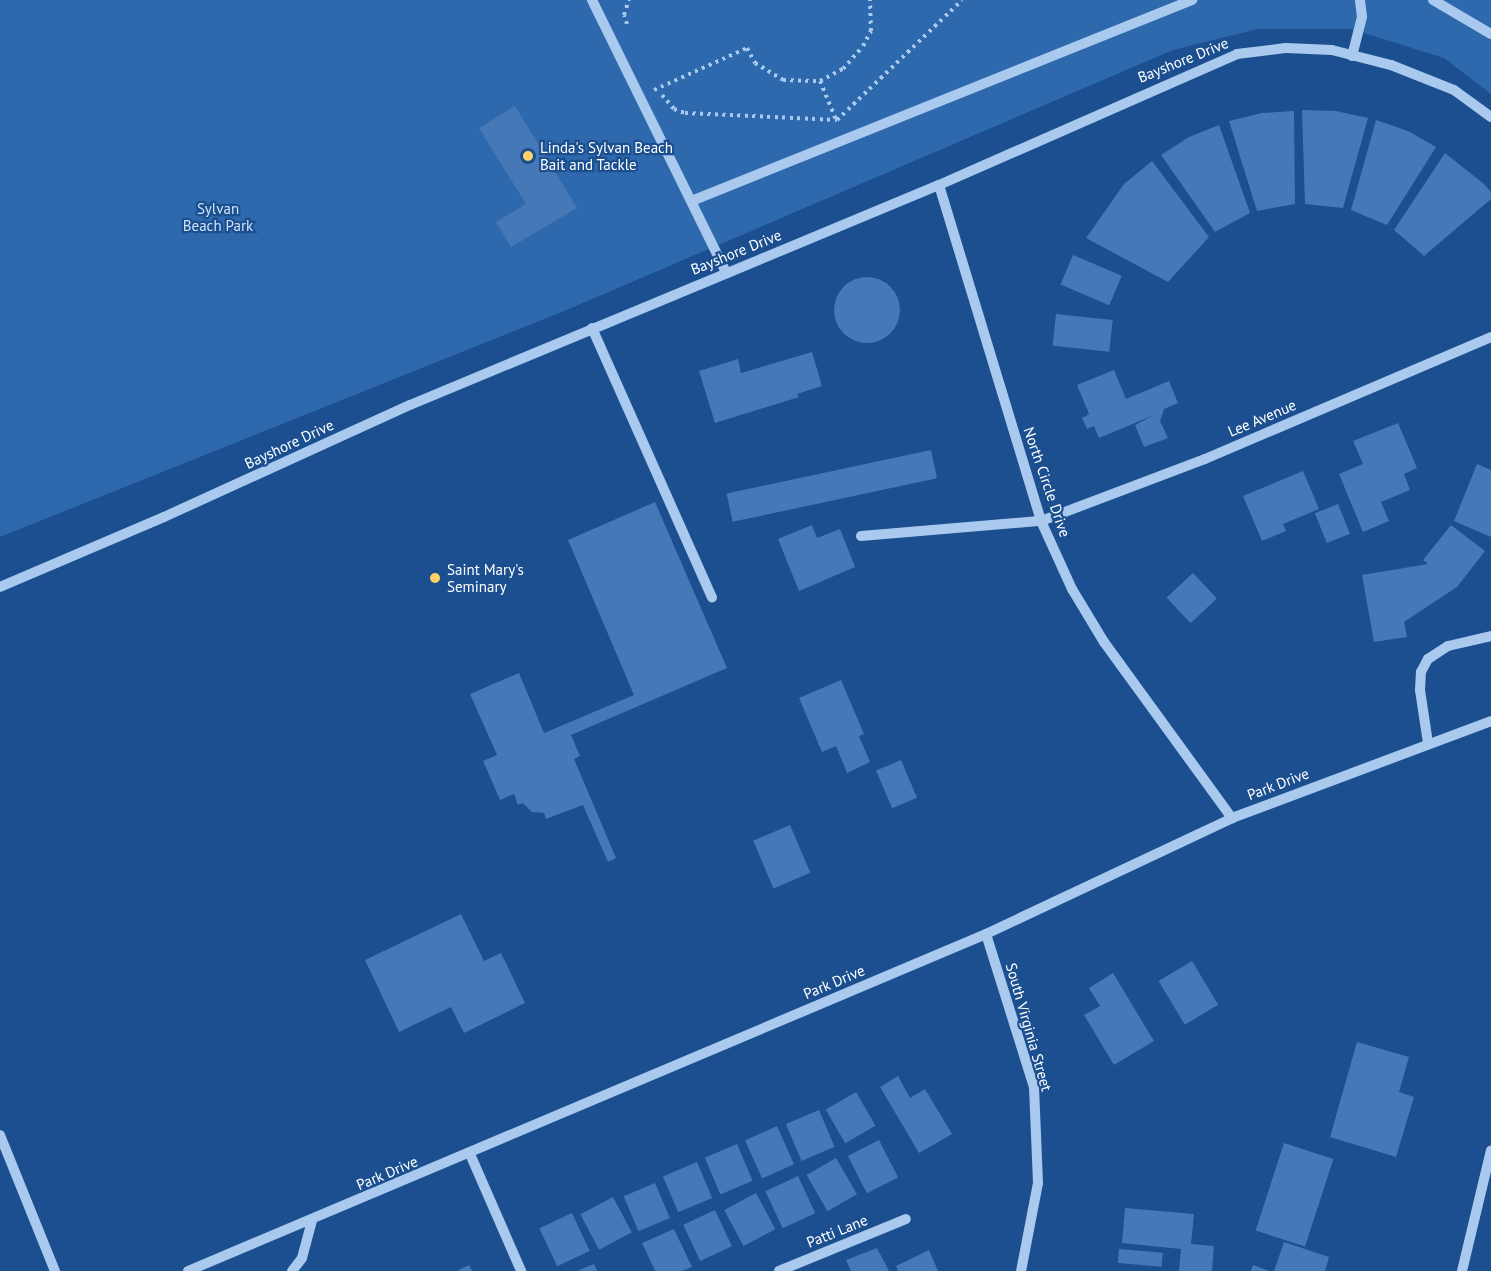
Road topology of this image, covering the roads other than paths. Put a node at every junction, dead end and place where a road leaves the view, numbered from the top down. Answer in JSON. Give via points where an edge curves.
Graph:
{"nodes":[{"id":1,"x":592,"y":0,"type":"edge"},
{"id":2,"x":1192,"y":0,"type":"edge"},
{"id":3,"x":1360,"y":0,"type":"edge"},
{"id":4,"x":1433,"y":0,"type":"edge"},
{"id":5,"x":1491,"y":34,"type":"edge"},
{"id":6,"x":1353,"y":56,"type":"junction"},
{"id":7,"x":1491,"y":117,"type":"edge"},
{"id":8,"x":939,"y":185,"type":"junction"},
{"id":9,"x":694,"y":200,"type":"junction"},
{"id":10,"x":726,"y":272,"type":"junction"},
{"id":11,"x":592,"y":328,"type":"junction"},
{"id":12,"x":1491,"y":337,"type":"edge"},
{"id":13,"x":1041,"y":521,"type":"junction"},
{"id":14,"x":861,"y":536,"type":"dead end"},
{"id":15,"x":0,"y":587,"type":"edge"},
{"id":16,"x":712,"y":598,"type":"dead end"},
{"id":17,"x":1491,"y":636,"type":"edge"},
{"id":18,"x":1491,"y":721,"type":"edge"},
{"id":19,"x":1428,"y":743,"type":"junction"},
{"id":20,"x":1232,"y":818,"type":"junction"},
{"id":21,"x":986,"y":934,"type":"junction"},
{"id":22,"x":0,"y":1134,"type":"edge"},
{"id":23,"x":1491,"y":1149,"type":"edge"},
{"id":24,"x":470,"y":1154,"type":"junction"},
{"id":25,"x":906,"y":1219,"type":"dead end"},
{"id":26,"x":312,"y":1220,"type":"junction"},
{"id":27,"x":54,"y":1271,"type":"edge"},
{"id":28,"x":188,"y":1271,"type":"edge"},
{"id":29,"x":292,"y":1271,"type":"edge"},
{"id":30,"x":521,"y":1271,"type":"edge"},
{"id":31,"x":779,"y":1271,"type":"edge"},
{"id":32,"x":1021,"y":1271,"type":"edge"},
{"id":33,"x":1462,"y":1271,"type":"edge"}],
"edges":[{"from":1,"to":9,"type":"street"},
{"from":2,"to":9,"type":"street"},
{"from":3,"to":6,"type":"street","via":[[1362,17]]},
{"from":4,"to":5,"type":"street"},
{"from":6,"to":7,"type":"street","name":"Bayshore Drive","via":[[1390,65],[1454,90]]},
{"from":6,"to":8,"type":"street","name":"Bayshore Drive","via":[[1332,50],[1286,48],[1237,54]]},
{"from":8,"to":10,"type":"street","name":"Bayshore Drive"},
{"from":8,"to":13,"type":"street","name":"North Circle Drive"},
{"from":9,"to":10,"type":"street"},
{"from":10,"to":11,"type":"street","name":"Bayshore Drive"},
{"from":11,"to":15,"type":"street","name":"Bayshore Drive"},
{"from":11,"to":16,"type":"street"},
{"from":12,"to":13,"type":"street","name":"Lee Avenue","via":[[1205,459]]},
{"from":13,"to":14,"type":"street","name":"Lee Avenue"},
{"from":13,"to":20,"type":"street","name":"North Circle Drive","via":[[1071,589],[1104,642]]},
{"from":17,"to":19,"type":"street","via":[[1448,646],[1428,659],[1421,672],[1420,690]]},
{"from":18,"to":19,"type":"street","name":"Park Drive"},
{"from":19,"to":20,"type":"street","name":"Park Drive"},
{"from":20,"to":21,"type":"street","name":"Park Drive"},
{"from":21,"to":24,"type":"street","name":"Park Drive"},
{"from":21,"to":32,"type":"street","name":"South Virginia Street","via":[[1034,1087],[1038,1183]]},
{"from":22,"to":27,"type":"street"},
{"from":23,"to":33,"type":"street"},
{"from":24,"to":26,"type":"street","name":"Park Drive"},
{"from":24,"to":30,"type":"street"},
{"from":25,"to":31,"type":"street","name":"Patti Lane"},
{"from":26,"to":28,"type":"street","name":"Park Drive"},
{"from":26,"to":29,"type":"street","via":[[302,1258]]}]}
